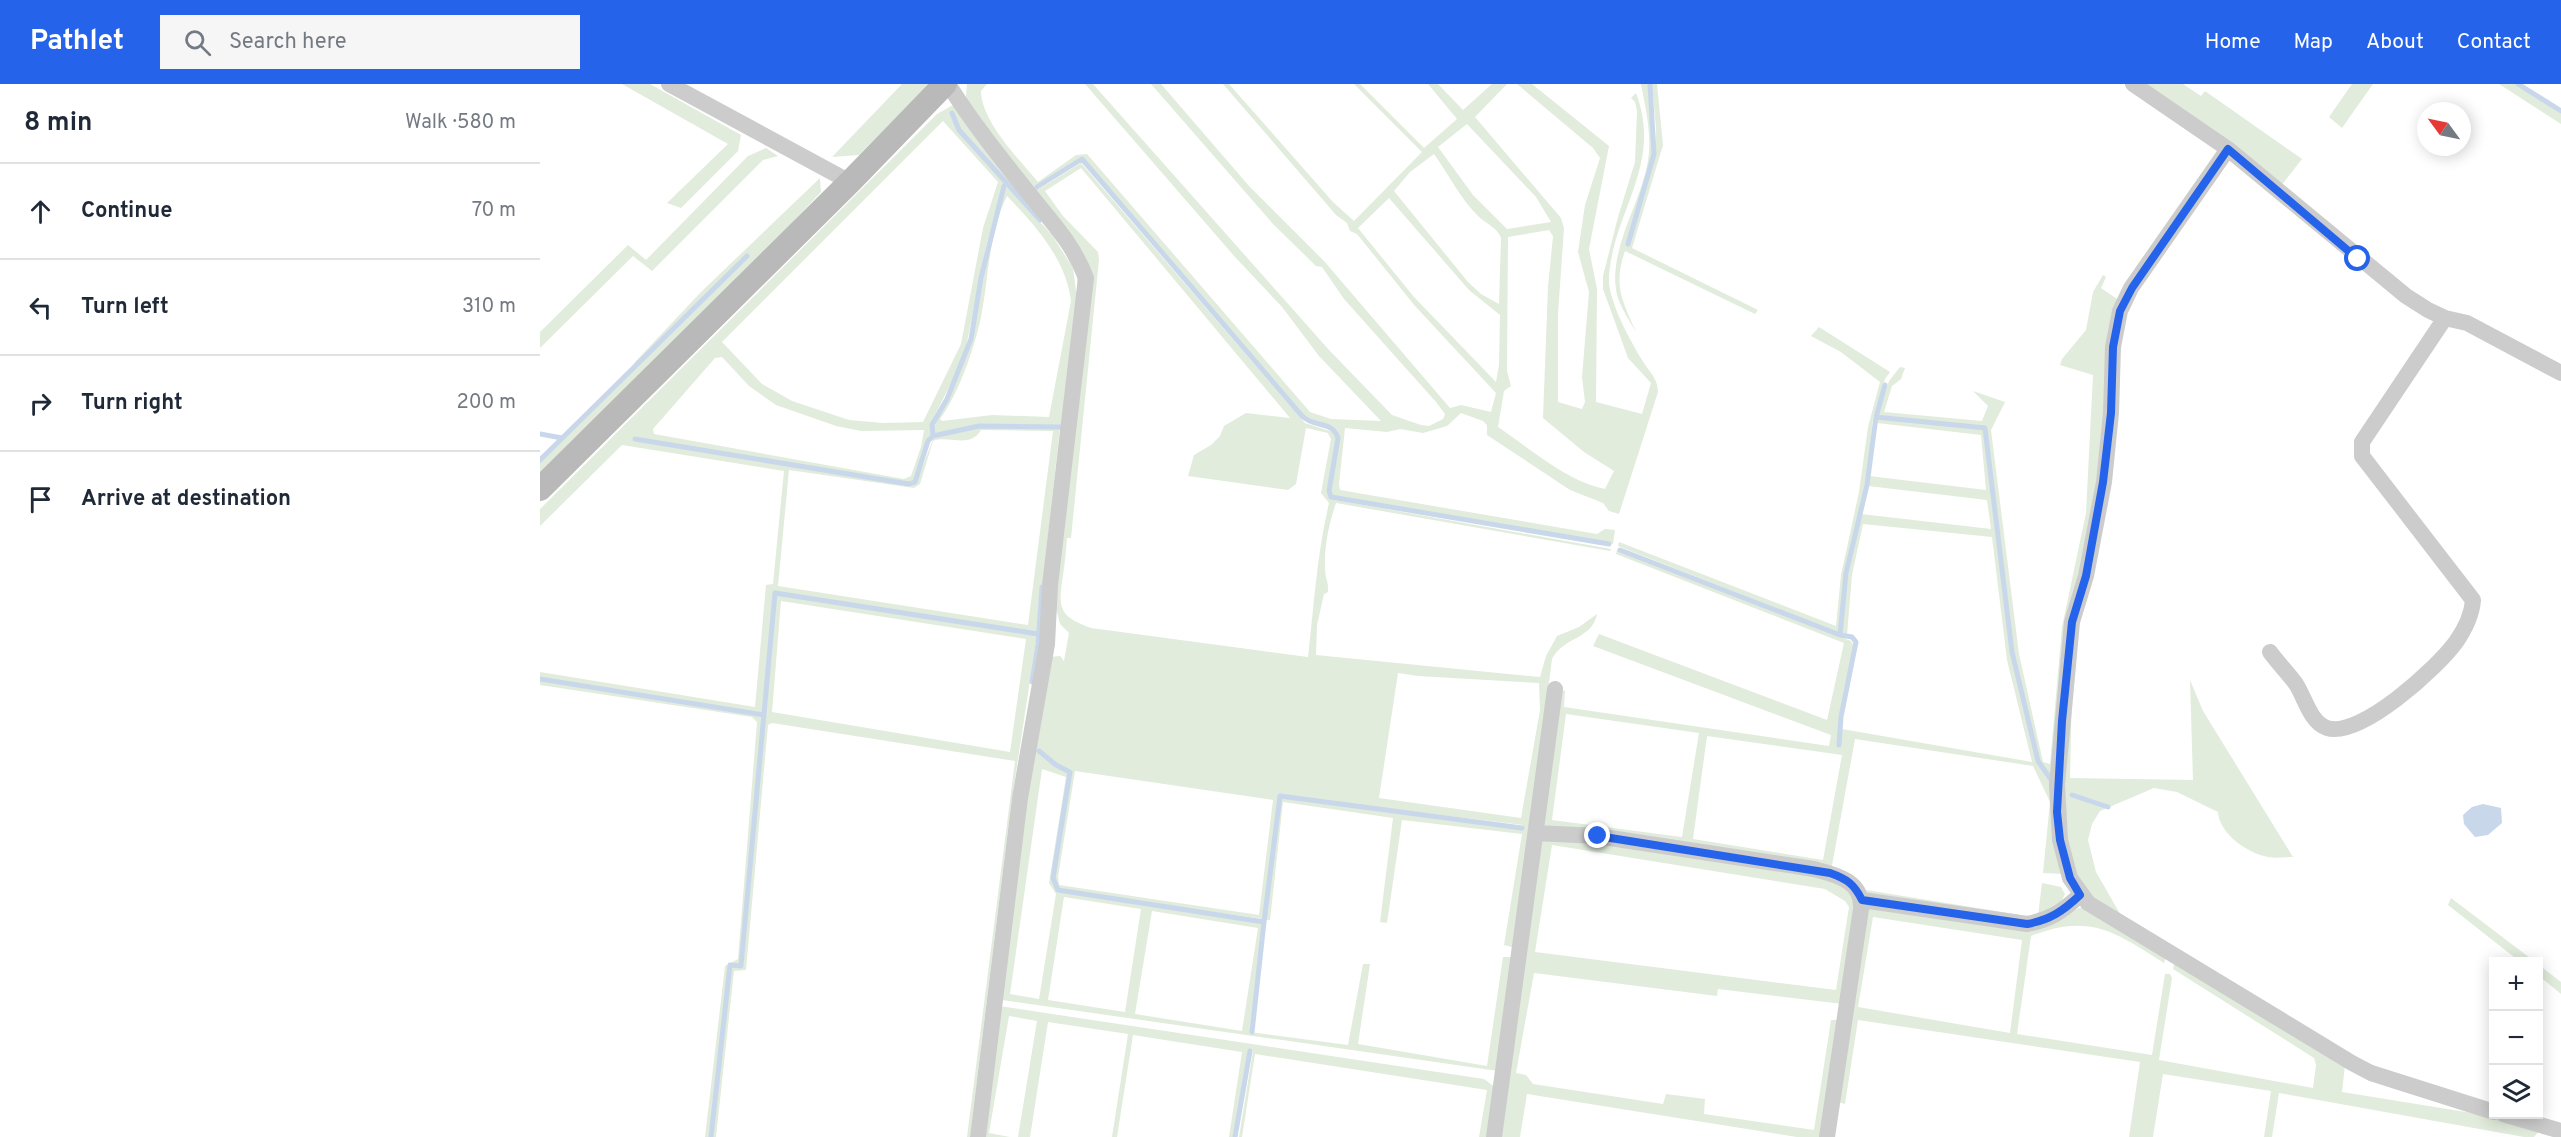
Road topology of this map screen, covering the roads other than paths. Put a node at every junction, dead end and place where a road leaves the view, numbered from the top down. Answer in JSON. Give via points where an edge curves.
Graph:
{"nodes":[{"id":1,"x":669,"y":84,"type":"edge"},
{"id":2,"x":946,"y":84,"type":"edge"},
{"id":3,"x":2133,"y":84,"type":"edge"},
{"id":4,"x":2228,"y":149,"type":"junction"},
{"id":5,"x":850,"y":182,"type":"junction"},
{"id":6,"x":2445,"y":318,"type":"junction"},
{"id":7,"x":2561,"y":373,"type":"edge"},
{"id":8,"x":540,"y":489,"type":"edge"},
{"id":9,"x":2270,"y":652,"type":"dead end"},
{"id":10,"x":1555,"y":690,"type":"dead end"},
{"id":11,"x":1536,"y":833,"type":"junction"},
{"id":12,"x":2080,"y":895,"type":"junction"},
{"id":13,"x":1862,"y":900,"type":"junction"},
{"id":14,"x":2489,"y":1111,"type":"edge"},
{"id":15,"x":2517,"y":1119,"type":"edge"},
{"id":16,"x":2554,"y":1132,"type":"edge"},
{"id":17,"x":978,"y":1137,"type":"edge"},
{"id":18,"x":1494,"y":1137,"type":"edge"},
{"id":19,"x":1827,"y":1137,"type":"edge"}],
"edges":[{"from":1,"to":5,"type":"street"},
{"from":2,"to":5,"type":"main road"},
{"from":2,"to":17,"type":"street","via":[[1073,248],[1086,278],[1050,585],[1047,644],[1020,798]]},
{"from":3,"to":4,"type":"street"},
{"from":4,"to":6,"type":"street","via":[[2358,259],[2406,296]]},
{"from":4,"to":12,"type":"street","via":[[2132,288],[2116,328],[2105,473],[2086,576],[2072,622],[2057,785],[2060,840],[2070,878]]},
{"from":5,"to":8,"type":"main road"},
{"from":6,"to":7,"type":"street","via":[[2467,323]]},
{"from":6,"to":9,"type":"street","via":[[2362,442],[2362,456],[2473,600],[2466,625],[2424,676],[2367,719],[2345,729],[2328,728],[2315,719],[2296,685]]},
{"from":10,"to":11,"type":"street"},
{"from":11,"to":13,"type":"street","via":[[1598,836],[1814,869],[1845,878]]},
{"from":11,"to":18,"type":"street"},
{"from":12,"to":13,"type":"street","via":[[2054,916],[2027,924]]},
{"from":12,"to":14,"type":"street","via":[[2352,1063]]},
{"from":13,"to":19,"type":"street"},
{"from":15,"to":16,"type":"street"}]}
